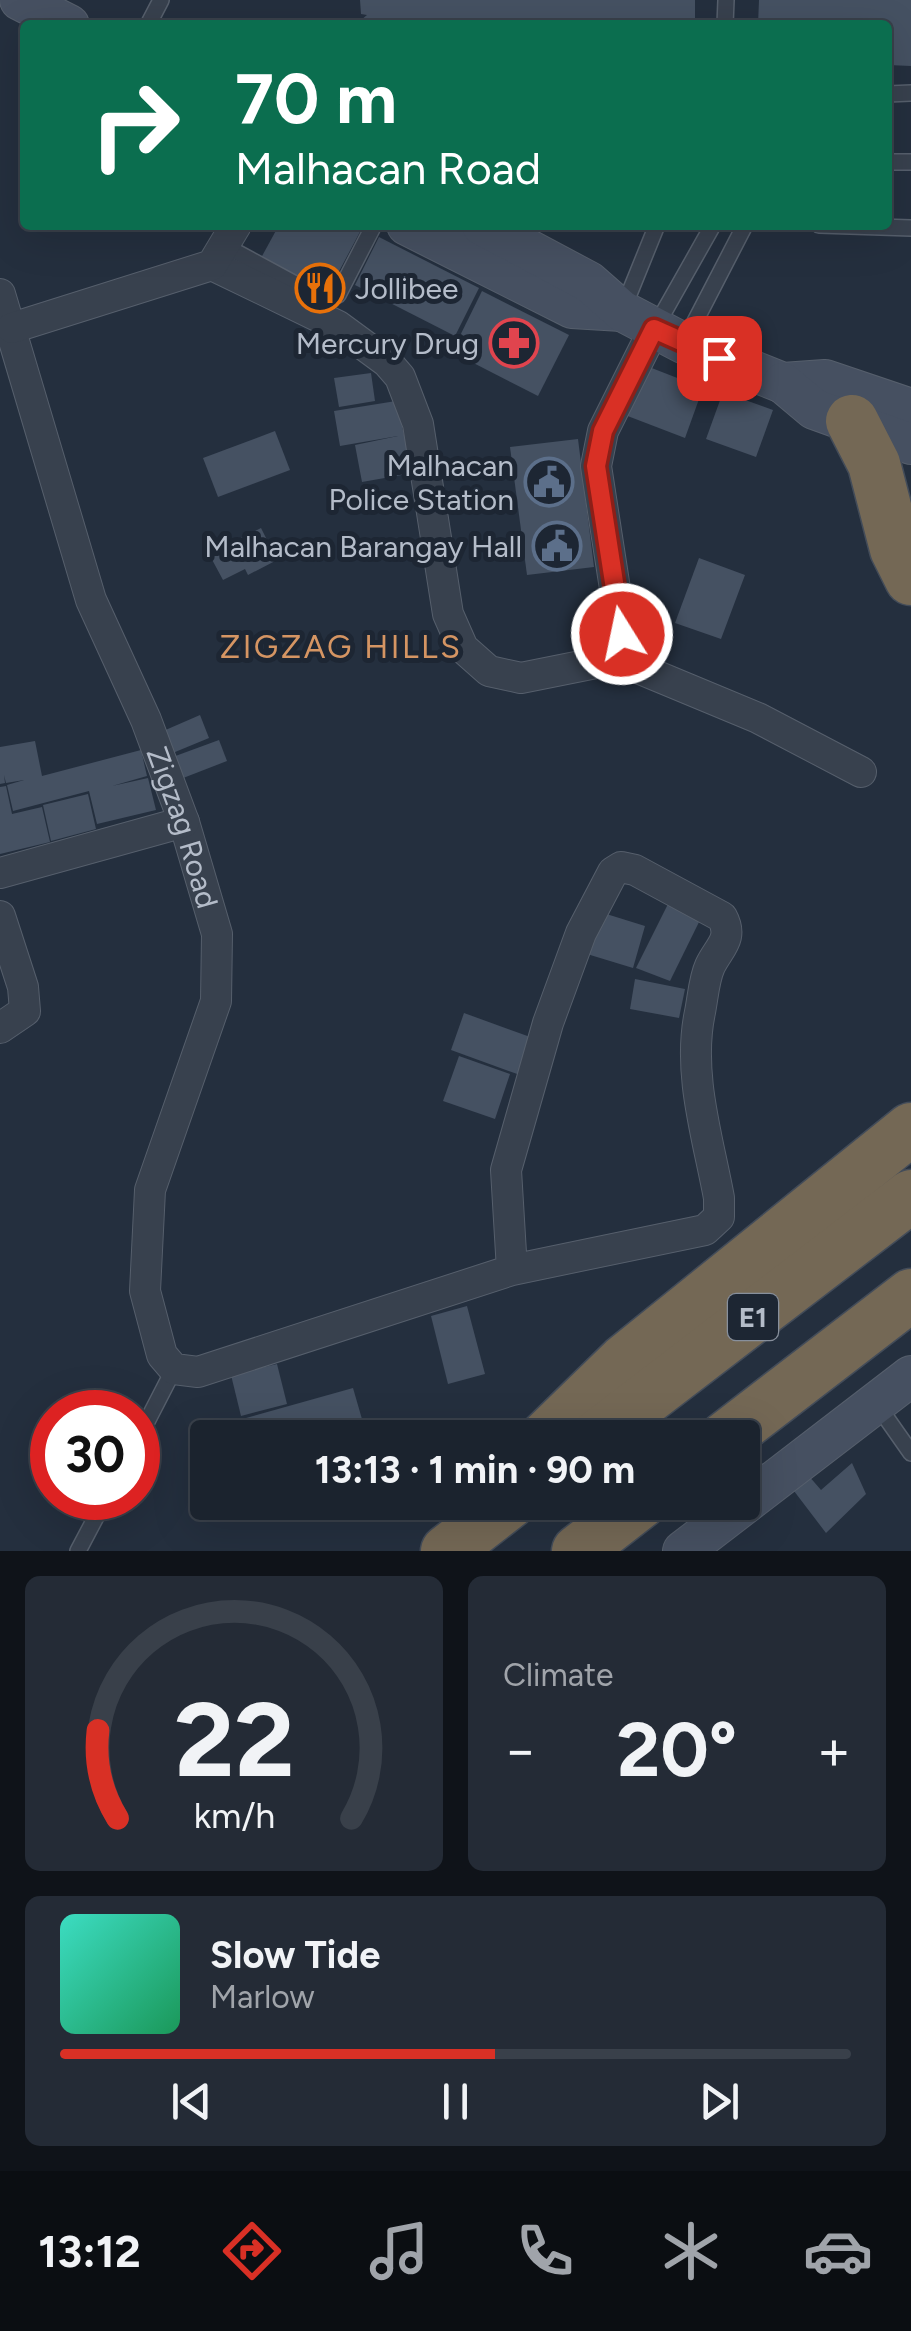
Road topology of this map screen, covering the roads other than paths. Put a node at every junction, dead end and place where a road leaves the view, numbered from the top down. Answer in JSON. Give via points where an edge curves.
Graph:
{"nodes":[{"id":1,"x":20,"y":0,"type":"edge"},
{"id":2,"x":59,"y":20,"type":"edge"},
{"id":3,"x":371,"y":230,"type":"edge"},
{"id":4,"x":417,"y":230,"type":"edge"},
{"id":5,"x":491,"y":230,"type":"edge"},
{"id":6,"x":658,"y":230,"type":"edge"},
{"id":7,"x":710,"y":230,"type":"edge"},
{"id":8,"x":741,"y":230,"type":"edge"},
{"id":9,"x":224,"y":246,"type":"edge"},
{"id":10,"x":0,"y":294,"type":"edge"},
{"id":11,"x":12,"y":328,"type":"junction"},
{"id":12,"x":653,"y":328,"type":"junction"},
{"id":13,"x":892,"y":403,"type":"edge"},
{"id":14,"x":911,"y":444,"type":"edge"},
{"id":15,"x":911,"y":579,"type":"edge"},
{"id":16,"x":616,"y":659,"type":"junction"},
{"id":17,"x":861,"y":772,"type":"dead end"},
{"id":18,"x":184,"y":822,"type":"junction"},
{"id":19,"x":0,"y":873,"type":"edge"},
{"id":20,"x":0,"y":916,"type":"edge"},
{"id":21,"x":0,"y":1028,"type":"edge"},
{"id":22,"x":911,"y":1129,"type":"edge"},
{"id":23,"x":911,"y":1196,"type":"edge"},
{"id":24,"x":512,"y":1270,"type":"junction"},
{"id":25,"x":911,"y":1294,"type":"edge"},
{"id":26,"x":174,"y":1369,"type":"junction"},
{"id":27,"x":911,"y":1376,"type":"edge"},
{"id":28,"x":160,"y":1396,"type":"edge"},
{"id":29,"x":876,"y":1403,"type":"junction"},
{"id":30,"x":563,"y":1420,"type":"edge"},
{"id":31,"x":619,"y":1420,"type":"edge"},
{"id":32,"x":748,"y":1420,"type":"edge"},
{"id":33,"x":911,"y":1453,"type":"edge"},
{"id":34,"x":94,"y":1520,"type":"edge"},
{"id":35,"x":460,"y":1520,"type":"edge"},
{"id":36,"x":487,"y":1520,"type":"edge"},
{"id":37,"x":618,"y":1520,"type":"edge"},
{"id":38,"x":78,"y":1551,"type":"edge"},
{"id":39,"x":428,"y":1551,"type":"edge"},
{"id":40,"x":447,"y":1551,"type":"edge"},
{"id":41,"x":578,"y":1551,"type":"edge"},
{"id":42,"x":683,"y":1551,"type":"edge"}],
"edges":[{"from":1,"to":2,"type":"main road"},
{"from":3,"to":9,"type":"lane","via":[[331,299]]},
{"from":4,"to":12,"type":"main road","via":[[572,308]]},
{"from":5,"to":12,"type":"main road","via":[[589,282]]},
{"from":6,"to":12,"type":"lane"},
{"from":7,"to":12,"type":"lane"},
{"from":8,"to":12,"type":"lane"},
{"from":9,"to":11,"type":"street"},
{"from":9,"to":16,"type":"street","via":[[400,377],[418,424],[442,592],[463,648],[489,672],[521,678]]},
{"from":10,"to":11,"type":"street","name":"Zigzag Road"},
{"from":11,"to":18,"type":"street","name":"Zigzag Road","via":[[91,600]]},
{"from":12,"to":13,"type":"main road","via":[[783,382],[814,409]]},
{"from":12,"to":16,"type":"street","via":[[603,431],[596,466],[622,634]]},
{"from":13,"to":14,"type":"main road"},
{"from":13,"to":15,"type":"highway","via":[[870,452],[896,549]]},
{"from":16,"to":17,"type":"street","via":[[758,718]]},
{"from":18,"to":19,"type":"street"},
{"from":18,"to":26,"type":"street","name":"Zigzag Road","via":[[217,934],[216,1000],[150,1190],[146,1291],[162,1355]]},
{"from":20,"to":21,"type":"street","via":[[25,1011]]},
{"from":22,"to":30,"type":"highway","via":[[624,1361]]},
{"from":23,"to":31,"type":"highway","number":"E1"},
{"from":24,"to":24,"type":"street","via":[[506,1170],[548,1022],[581,933],[613,872],[635,870],[722,918],[727,927],[727,940],[709,968],[695,1066],[719,1217],[705,1230]]},
{"from":24,"to":26,"type":"street","via":[[198,1372]]},
{"from":25,"to":32,"type":"highway","number":"E1"},
{"from":26,"to":28,"type":"lane"},
{"from":27,"to":29,"type":"main road"},
{"from":29,"to":33,"type":"lane"},
{"from":29,"to":42,"type":"main road"},
{"from":34,"to":38,"type":"lane"},
{"from":35,"to":39,"type":"highway"},
{"from":36,"to":40,"type":"highway"},
{"from":37,"to":41,"type":"highway"}]}
